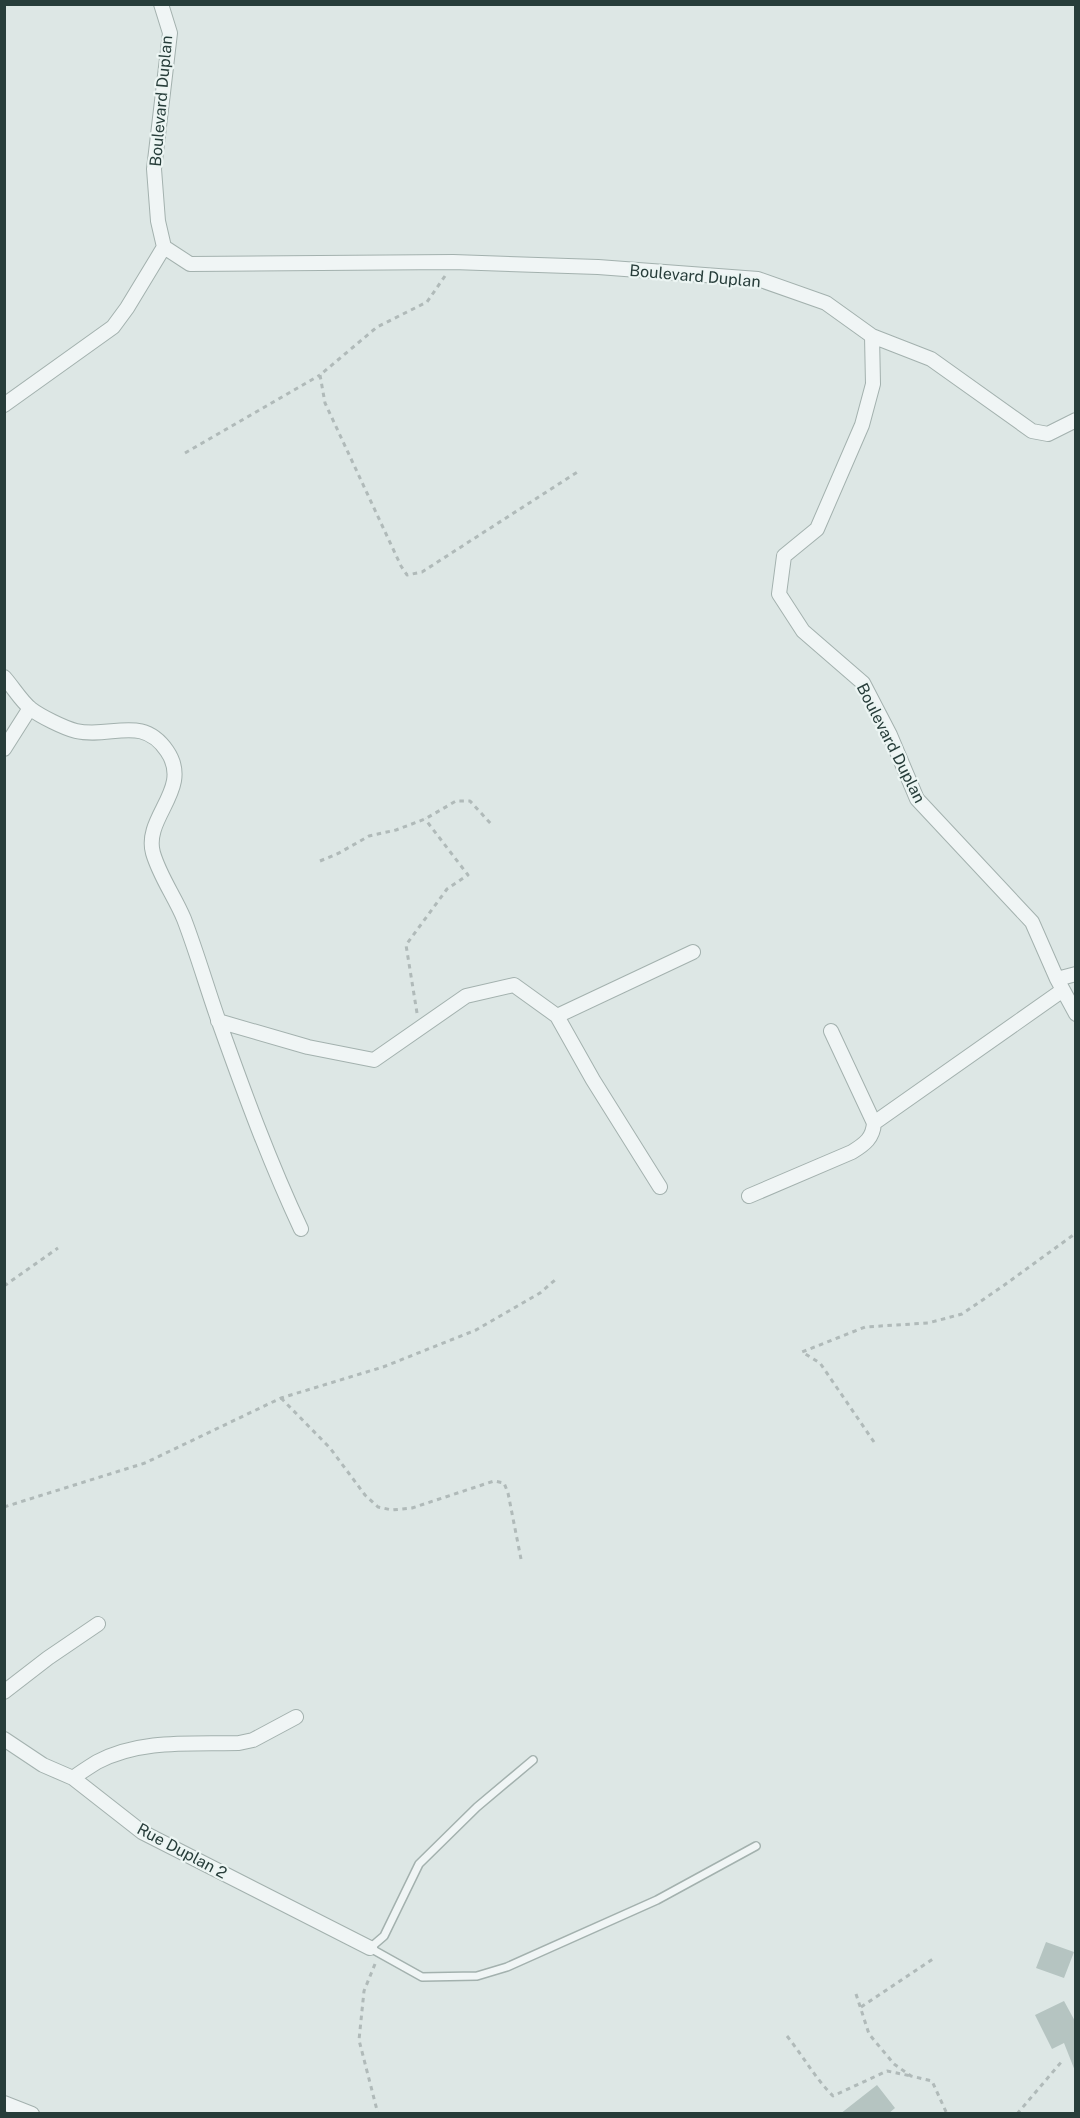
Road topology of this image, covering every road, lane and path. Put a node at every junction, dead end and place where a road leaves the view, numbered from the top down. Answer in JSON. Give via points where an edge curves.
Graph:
{"nodes":[{"id":1,"x":161,"y":4,"type":"edge"},
{"id":2,"x":164,"y":247,"type":"junction"},
{"id":3,"x":453,"y":262,"type":"junction"},
{"id":4,"x":872,"y":336,"type":"junction"},
{"id":5,"x":320,"y":375,"type":"junction"},
{"id":6,"x":4,"y":405,"type":"edge"},
{"id":7,"x":1076,"y":420,"type":"edge"},
{"id":8,"x":185,"y":453,"type":"dead end"},
{"id":9,"x":579,"y":471,"type":"dead end"},
{"id":10,"x":4,"y":677,"type":"edge"},
{"id":11,"x":30,"y":708,"type":"junction"},
{"id":12,"x":4,"y":749,"type":"edge"},
{"id":13,"x":425,"y":819,"type":"junction"},
{"id":14,"x":492,"y":825,"type":"dead end"},
{"id":15,"x":320,"y":861,"type":"dead end"},
{"id":16,"x":693,"y":952,"type":"dead end"},
{"id":17,"x":1076,"y":974,"type":"edge"},
{"id":18,"x":1060,"y":985,"type":"junction"},
{"id":19,"x":1076,"y":1014,"type":"edge"},
{"id":20,"x":557,"y":1016,"type":"junction"},
{"id":21,"x":219,"y":1021,"type":"junction"},
{"id":22,"x":419,"y":1030,"type":"junction"},
{"id":23,"x":831,"y":1031,"type":"dead end"},
{"id":24,"x":874,"y":1123,"type":"junction"},
{"id":25,"x":660,"y":1187,"type":"dead end"},
{"id":26,"x":749,"y":1196,"type":"dead end"},
{"id":27,"x":301,"y":1229,"type":"dead end"},
{"id":28,"x":1076,"y":1233,"type":"edge"},
{"id":29,"x":57,"y":1248,"type":"dead end"},
{"id":30,"x":555,"y":1280,"type":"dead end"},
{"id":31,"x":4,"y":1286,"type":"edge"},
{"id":32,"x":281,"y":1398,"type":"junction"},
{"id":33,"x":874,"y":1442,"type":"dead end"},
{"id":34,"x":4,"y":1507,"type":"edge"},
{"id":35,"x":521,"y":1559,"type":"dead end"},
{"id":36,"x":98,"y":1624,"type":"dead end"},
{"id":37,"x":4,"y":1692,"type":"edge"},
{"id":38,"x":296,"y":1717,"type":"dead end"},
{"id":39,"x":4,"y":1738,"type":"edge"},
{"id":40,"x":533,"y":1760,"type":"dead end"},
{"id":41,"x":73,"y":1778,"type":"junction"},
{"id":42,"x":756,"y":1846,"type":"dead end"},
{"id":43,"x":374,"y":1951,"type":"junction"},
{"id":44,"x":933,"y":1959,"type":"dead end"},
{"id":45,"x":856,"y":1994,"type":"dead end"},
{"id":46,"x":861,"y":2007,"type":"junction"},
{"id":47,"x":787,"y":2036,"type":"dead end"},
{"id":48,"x":1063,"y":2060,"type":"dead end"},
{"id":49,"x":911,"y":2076,"type":"junction"},
{"id":50,"x":4,"y":2103,"type":"edge"},
{"id":51,"x":32,"y":2114,"type":"edge"},
{"id":52,"x":378,"y":2114,"type":"edge"},
{"id":53,"x":947,"y":2114,"type":"edge"},
{"id":54,"x":1017,"y":2114,"type":"edge"}],
"edges":[{"from":1,"to":2,"type":"street","name":"Boulevard Duplan","via":[[170,33],[154,169]]},
{"from":2,"to":3,"type":"street","name":"Boulevard Duplan","via":[[190,264]]},
{"from":2,"to":6,"type":"street","via":[[113,327]]},
{"from":3,"to":4,"type":"street","name":"Boulevard Duplan","via":[[598,267],[759,279],[826,303]]},
{"from":3,"to":5,"type":"path","via":[[428,302],[377,327]]},
{"from":4,"to":7,"type":"street","via":[[931,359],[1032,431],[1048,434]]},
{"from":4,"to":18,"type":"street","name":"Boulevard Duplan","via":[[873,384],[862,425],[817,529],[784,556],[779,594],[802,631],[863,683],[916,799],[1032,922]]},
{"from":5,"to":8,"type":"path"},
{"from":5,"to":9,"type":"path","via":[[325,404],[408,574],[423,572]]},
{"from":10,"to":11,"type":"street"},
{"from":11,"to":12,"type":"street"},
{"from":11,"to":21,"type":"street","via":[[73,730],[88,733],[146,731],[169,753],[174,787],[154,829],[152,850],[183,918]]},
{"from":13,"to":14,"type":"path","via":[[456,801],[470,801]]},
{"from":13,"to":15,"type":"path","via":[[369,836]]},
{"from":13,"to":22,"type":"path","via":[[468,875],[447,889],[406,945]]},
{"from":16,"to":20,"type":"street"},
{"from":17,"to":18,"type":"street"},
{"from":18,"to":19,"type":"street","name":"Boulevard Duplan"},
{"from":18,"to":24,"type":"street"},
{"from":20,"to":22,"type":"street","via":[[514,985],[466,996]]},
{"from":20,"to":25,"type":"street"},
{"from":21,"to":22,"type":"street","via":[[308,1047],[374,1060]]},
{"from":21,"to":27,"type":"street","via":[[271,1163]]},
{"from":23,"to":24,"type":"street"},
{"from":24,"to":26,"type":"street","via":[[869,1140],[852,1152]]},
{"from":28,"to":33,"type":"path","via":[[962,1314],[928,1323],[865,1327],[801,1352],[820,1363]]},
{"from":29,"to":31,"type":"path"},
{"from":30,"to":32,"type":"path","via":[[476,1330],[383,1367]]},
{"from":32,"to":34,"type":"path","via":[[145,1463]]},
{"from":32,"to":35,"type":"path","via":[[330,1448],[364,1496],[378,1507],[412,1508],[494,1481],[504,1483]]},
{"from":36,"to":37,"type":"street"},
{"from":38,"to":41,"type":"street","via":[[253,1740],[239,1743],[143,1746],[97,1762]]},
{"from":39,"to":41,"type":"street","name":"Rue Duplan 2","via":[[42,1765]]},
{"from":40,"to":43,"type":"lane","via":[[477,1807],[419,1864]]},
{"from":41,"to":43,"type":"street","name":"Rue Duplan 2","via":[[142,1832]]},
{"from":42,"to":43,"type":"lane","via":[[657,1900],[507,1967],[477,1976],[422,1977]]},
{"from":43,"to":52,"type":"path","via":[[364,1991],[359,2040]]},
{"from":44,"to":46,"type":"path"},
{"from":45,"to":46,"type":"path"},
{"from":46,"to":49,"type":"path","via":[[869,2034],[894,2064]]},
{"from":47,"to":49,"type":"path","via":[[816,2080],[833,2096],[887,2071]]},
{"from":48,"to":54,"type":"path"},
{"from":49,"to":53,"type":"path","via":[[932,2080]]},
{"from":50,"to":51,"type":"street"}]}
